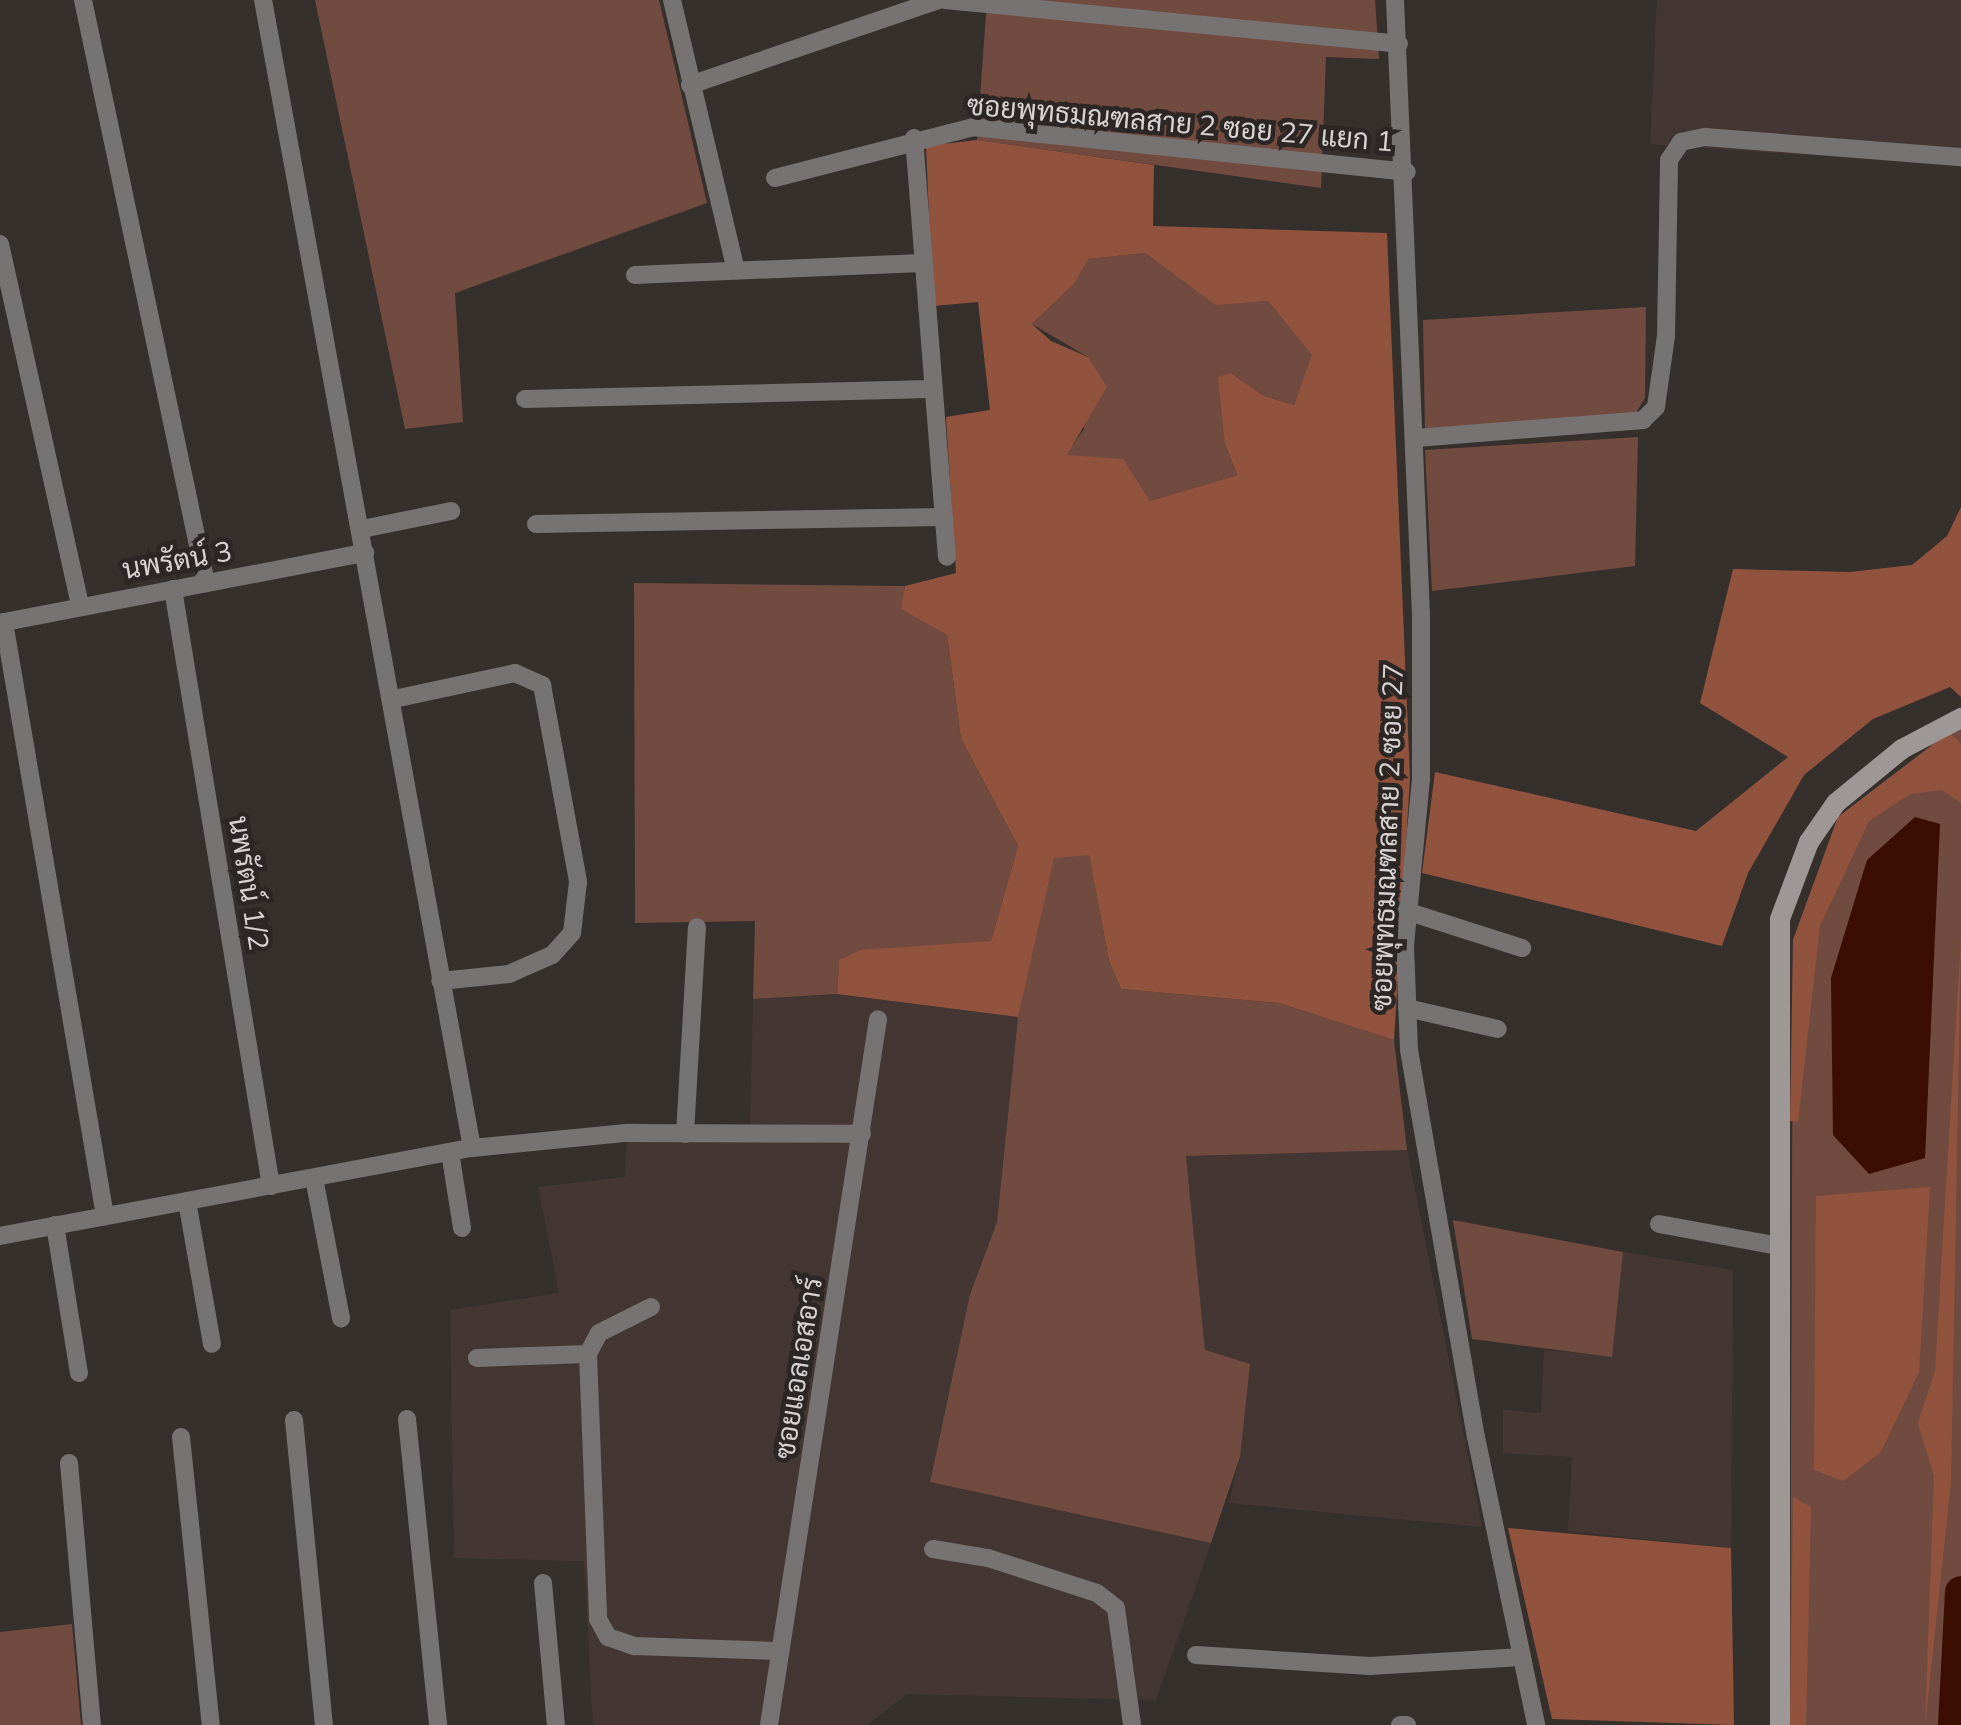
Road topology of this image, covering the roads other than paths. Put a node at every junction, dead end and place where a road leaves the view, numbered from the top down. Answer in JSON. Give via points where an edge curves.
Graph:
{"nodes":[{"id":1,"x":83,"y":0,"type":"edge"},
{"id":2,"x":263,"y":0,"type":"edge"},
{"id":3,"x":672,"y":0,"type":"edge"},
{"id":4,"x":941,"y":0,"type":"edge"},
{"id":5,"x":1394,"y":0,"type":"edge"},
{"id":6,"x":1399,"y":44,"type":"junction"},
{"id":7,"x":690,"y":85,"type":"junction"},
{"id":8,"x":914,"y":138,"type":"junction"},
{"id":9,"x":1961,"y":156,"type":"edge"},
{"id":10,"x":1407,"y":172,"type":"junction"},
{"id":11,"x":775,"y":178,"type":"dead end"},
{"id":12,"x":0,"y":244,"type":"edge"},
{"id":13,"x":922,"y":263,"type":"junction"},
{"id":14,"x":736,"y":271,"type":"junction"},
{"id":15,"x":635,"y":275,"type":"dead end"},
{"id":16,"x":930,"y":389,"type":"junction"},
{"id":17,"x":526,"y":399,"type":"dead end"},
{"id":18,"x":1416,"y":438,"type":"junction"},
{"id":19,"x":452,"y":511,"type":"dead end"},
{"id":20,"x":944,"y":517,"type":"junction"},
{"id":21,"x":536,"y":524,"type":"dead end"},
{"id":22,"x":362,"y":529,"type":"junction"},
{"id":23,"x":364,"y":553,"type":"junction"},
{"id":24,"x":948,"y":557,"type":"dead end"},
{"id":25,"x":206,"y":584,"type":"junction"},
{"id":26,"x":173,"y":589,"type":"junction"},
{"id":27,"x":80,"y":606,"type":"junction"},
{"id":28,"x":2,"y":623,"type":"edge"},
{"id":29,"x":394,"y":700,"type":"junction"},
{"id":30,"x":1956,"y":721,"type":"edge"},
{"id":31,"x":1406,"y":911,"type":"junction"},
{"id":32,"x":697,"y":927,"type":"dead end"},
{"id":33,"x":1522,"y":948,"type":"dead end"},
{"id":34,"x":440,"y":982,"type":"junction"},
{"id":35,"x":1407,"y":1008,"type":"junction"},
{"id":36,"x":878,"y":1019,"type":"dead end"},
{"id":37,"x":1498,"y":1029,"type":"dead end"},
{"id":38,"x":685,"y":1134,"type":"junction"},
{"id":39,"x":862,"y":1134,"type":"junction"},
{"id":40,"x":472,"y":1148,"type":"junction"},
{"id":41,"x":450,"y":1152,"type":"junction"},
{"id":42,"x":314,"y":1178,"type":"junction"},
{"id":43,"x":271,"y":1186,"type":"junction"},
{"id":44,"x":187,"y":1201,"type":"junction"},
{"id":45,"x":105,"y":1216,"type":"junction"},
{"id":46,"x":1660,"y":1224,"type":"dead end"},
{"id":47,"x":54,"y":1225,"type":"junction"},
{"id":48,"x":462,"y":1228,"type":"dead end"},
{"id":49,"x":0,"y":1236,"type":"edge"},
{"id":50,"x":1778,"y":1246,"type":"junction"},
{"id":51,"x":651,"y":1307,"type":"dead end"},
{"id":52,"x":341,"y":1318,"type":"dead end"},
{"id":53,"x":212,"y":1344,"type":"dead end"},
{"id":54,"x":588,"y":1354,"type":"junction"},
{"id":55,"x":477,"y":1358,"type":"dead end"},
{"id":56,"x":79,"y":1373,"type":"dead end"},
{"id":57,"x":294,"y":1420,"type":"dead end"},
{"id":58,"x":407,"y":1420,"type":"dead end"},
{"id":59,"x":181,"y":1437,"type":"dead end"},
{"id":60,"x":68,"y":1463,"type":"dead end"},
{"id":61,"x":933,"y":1549,"type":"dead end"},
{"id":62,"x":543,"y":1584,"type":"dead end"},
{"id":63,"x":777,"y":1651,"type":"junction"},
{"id":64,"x":1196,"y":1654,"type":"dead end"},
{"id":65,"x":1522,"y":1657,"type":"junction"},
{"id":66,"x":92,"y":1725,"type":"edge"},
{"id":67,"x":210,"y":1725,"type":"edge"},
{"id":68,"x":324,"y":1725,"type":"edge"},
{"id":69,"x":438,"y":1725,"type":"edge"},
{"id":70,"x":556,"y":1725,"type":"edge"},
{"id":71,"x":769,"y":1725,"type":"edge"},
{"id":72,"x":1132,"y":1725,"type":"edge"},
{"id":73,"x":1536,"y":1725,"type":"edge"},
{"id":74,"x":1780,"y":1725,"type":"edge"}],
"edges":[{"from":1,"to":25,"type":"street"},
{"from":2,"to":22,"type":"street"},
{"from":3,"to":7,"type":"street"},
{"from":4,"to":6,"type":"street"},
{"from":4,"to":7,"type":"street"},
{"from":5,"to":6,"type":"street","name":"ซอยพุทธมณฑลสาย 2 ซอย 27"},
{"from":6,"to":10,"type":"street","name":"ซอยพุทธมณฑลสาย 2 ซอย 27"},
{"from":7,"to":14,"type":"street"},
{"from":8,"to":10,"type":"street","name":"ซอยพุทธมณฑลสาย 2 ซอย 27 แยก 1","via":[[973,127]]},
{"from":8,"to":11,"type":"street","name":"ซอยพุทธมณฑลสาย 2 ซอย 27 แยก 1"},
{"from":8,"to":13,"type":"street"},
{"from":9,"to":18,"type":"street","via":[[1705,138],[1681,142],[1669,160],[1666,336],[1656,407],[1643,420]]},
{"from":10,"to":18,"type":"street","name":"ซอยพุทธมณฑลสาย 2 ซอย 27"},
{"from":12,"to":27,"type":"street"},
{"from":13,"to":14,"type":"street"},
{"from":13,"to":16,"type":"street"},
{"from":14,"to":15,"type":"street"},
{"from":16,"to":17,"type":"street"},
{"from":16,"to":20,"type":"street"},
{"from":18,"to":31,"type":"street","name":"ซอยพุทธมณฑลสาย 2 ซอย 27","via":[[1421,780]]},
{"from":19,"to":22,"type":"street"},
{"from":20,"to":21,"type":"street"},
{"from":20,"to":24,"type":"street"},
{"from":22,"to":23,"type":"street"},
{"from":23,"to":25,"type":"street","name":"นพรัตน์ 3"},
{"from":23,"to":29,"type":"street"},
{"from":25,"to":26,"type":"street","name":"นพรัตน์ 3"},
{"from":26,"to":27,"type":"street","name":"นพรัตน์ 3"},
{"from":26,"to":43,"type":"street","name":"นพรัตน์ 1/2"},
{"from":27,"to":28,"type":"street","name":"นพรัตน์ 3"},
{"from":28,"to":45,"type":"street"},
{"from":29,"to":34,"type":"street"},
{"from":29,"to":34,"type":"street","via":[[515,673],[542,685],[578,882],[572,934],[552,955],[509,974]]},
{"from":30,"to":50,"type":"main road","via":[[1902,749],[1836,803],[1793,880],[1775,966]]},
{"from":31,"to":33,"type":"street"},
{"from":31,"to":35,"type":"street","name":"ซอยพุทธมณฑลสาย 2 ซอย 27"},
{"from":32,"to":38,"type":"street"},
{"from":34,"to":40,"type":"street"},
{"from":35,"to":37,"type":"street"},
{"from":35,"to":65,"type":"street","name":"ซอยพุทธมณฑลสาย 2 ซอย 27","via":[[1419,1136]]},
{"from":36,"to":39,"type":"street","name":"ซอยแอลเอสอาร์"},
{"from":38,"to":39,"type":"street"},
{"from":38,"to":40,"type":"street","via":[[578,1136]]},
{"from":39,"to":63,"type":"street","name":"ซอยแอลเอสอาร์"},
{"from":40,"to":41,"type":"street"},
{"from":41,"to":42,"type":"street"},
{"from":41,"to":48,"type":"street"},
{"from":42,"to":43,"type":"street"},
{"from":42,"to":52,"type":"street"},
{"from":43,"to":44,"type":"street"},
{"from":44,"to":45,"type":"street"},
{"from":44,"to":53,"type":"street"},
{"from":45,"to":47,"type":"street"},
{"from":46,"to":50,"type":"street"},
{"from":47,"to":49,"type":"street"},
{"from":47,"to":56,"type":"street"},
{"from":50,"to":74,"type":"main road"},
{"from":51,"to":54,"type":"street","via":[[598,1334]]},
{"from":54,"to":55,"type":"street"},
{"from":54,"to":63,"type":"street","via":[[598,1619],[608,1637],[634,1646]]},
{"from":57,"to":68,"type":"street"},
{"from":58,"to":69,"type":"street"},
{"from":59,"to":67,"type":"street"},
{"from":60,"to":66,"type":"street"},
{"from":61,"to":72,"type":"street","via":[[988,1558],[1097,1593],[1116,1608]]},
{"from":62,"to":70,"type":"street"},
{"from":63,"to":71,"type":"street","name":"ซอยแอลเอสอาร์"},
{"from":64,"to":65,"type":"street","via":[[1370,1666]]},
{"from":65,"to":73,"type":"street","name":"ซอยพุทธมณฑลสาย 2 ซอย 27"}]}
